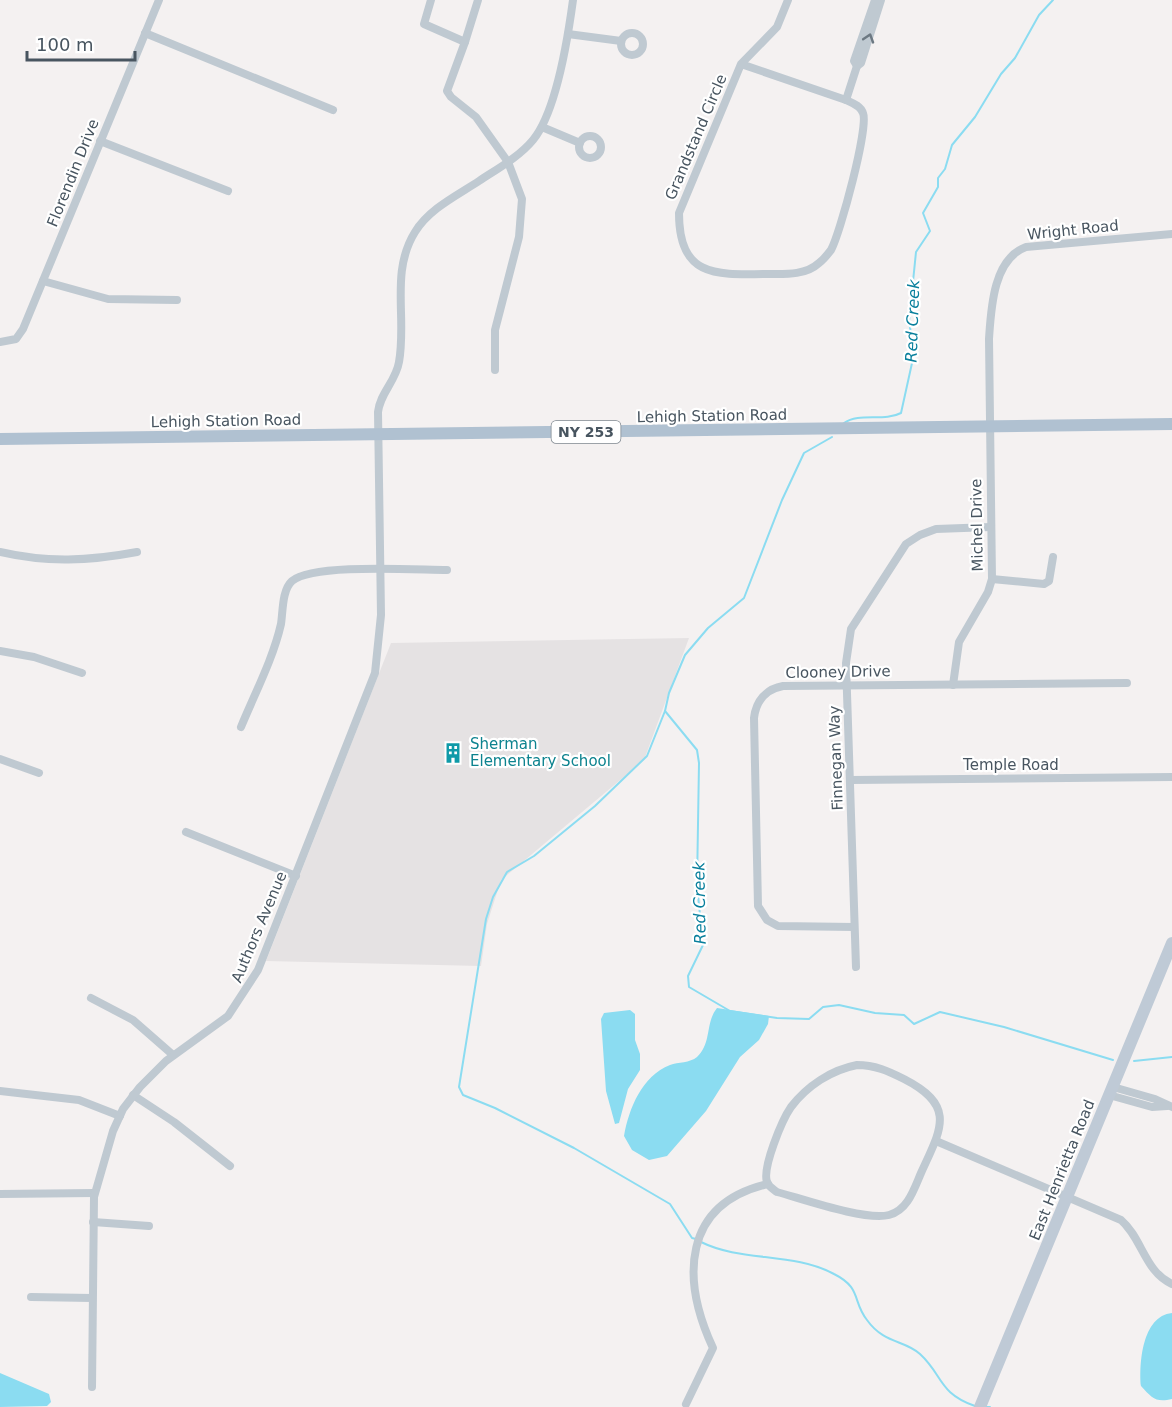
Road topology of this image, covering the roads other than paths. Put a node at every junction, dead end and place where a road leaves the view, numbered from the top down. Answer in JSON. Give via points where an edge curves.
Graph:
{"nodes":[{"id":1,"x":159,"y":0,"type":"edge"},
{"id":2,"x":431,"y":0,"type":"edge"},
{"id":3,"x":478,"y":0,"type":"edge"},
{"id":4,"x":573,"y":0,"type":"edge"},
{"id":5,"x":788,"y":0,"type":"edge"},
{"id":6,"x":875,"y":0,"type":"edge"},
{"id":7,"x":881,"y":0,"type":"edge"},
{"id":8,"x":145,"y":33,"type":"junction"},
{"id":9,"x":568,"y":33,"type":"junction"},
{"id":10,"x":465,"y":42,"type":"junction"},
{"id":11,"x":621,"y":42,"type":"dead end"},
{"id":12,"x":741,"y":64,"type":"junction"},
{"id":13,"x":857,"y":66,"type":"junction"},
{"id":14,"x":846,"y":100,"type":"junction"},
{"id":15,"x":333,"y":110,"type":"dead end"},
{"id":16,"x":542,"y":128,"type":"junction"},
{"id":17,"x":100,"y":141,"type":"junction"},
{"id":18,"x":580,"y":143,"type":"dead end"},
{"id":19,"x":508,"y":162,"type":"junction"},
{"id":20,"x":228,"y":191,"type":"dead end"},
{"id":21,"x":1172,"y":234,"type":"edge"},
{"id":22,"x":43,"y":281,"type":"junction"},
{"id":23,"x":177,"y":300,"type":"dead end"},
{"id":24,"x":0,"y":342,"type":"edge"},
{"id":25,"x":495,"y":370,"type":"dead end"},
{"id":26,"x":1172,"y":424,"type":"edge"},
{"id":27,"x":990,"y":427,"type":"junction"},
{"id":28,"x":379,"y":435,"type":"junction"},
{"id":29,"x":0,"y":439,"type":"edge"},
{"id":30,"x":991,"y":527,"type":"junction"},
{"id":31,"x":0,"y":552,"type":"edge"},
{"id":32,"x":137,"y":552,"type":"dead end"},
{"id":33,"x":1053,"y":557,"type":"dead end"},
{"id":34,"x":381,"y":570,"type":"junction"},
{"id":35,"x":447,"y":570,"type":"dead end"},
{"id":36,"x":992,"y":579,"type":"junction"},
{"id":37,"x":0,"y":651,"type":"edge"},
{"id":38,"x":82,"y":673,"type":"dead end"},
{"id":39,"x":1127,"y":683,"type":"dead end"},
{"id":40,"x":848,"y":685,"type":"junction"},
{"id":41,"x":953,"y":685,"type":"junction"},
{"id":42,"x":242,"y":727,"type":"dead end"},
{"id":43,"x":0,"y":759,"type":"edge"},
{"id":44,"x":39,"y":773,"type":"dead end"},
{"id":45,"x":1172,"y":777,"type":"edge"},
{"id":46,"x":851,"y":780,"type":"junction"},
{"id":47,"x":186,"y":832,"type":"dead end"},
{"id":48,"x":296,"y":876,"type":"junction"},
{"id":49,"x":854,"y":927,"type":"junction"},
{"id":50,"x":1172,"y":944,"type":"edge"},
{"id":51,"x":856,"y":968,"type":"dead end"},
{"id":52,"x":91,"y":998,"type":"dead end"},
{"id":53,"x":173,"y":1055,"type":"junction"},
{"id":54,"x":0,"y":1090,"type":"edge"},
{"id":55,"x":1111,"y":1091,"type":"junction"},
{"id":56,"x":133,"y":1095,"type":"junction"},
{"id":57,"x":1170,"y":1106,"type":"edge"},
{"id":58,"x":120,"y":1116,"type":"junction"},
{"id":59,"x":936,"y":1142,"type":"junction"},
{"id":60,"x":230,"y":1166,"type":"dead end"},
{"id":61,"x":768,"y":1184,"type":"junction"},
{"id":62,"x":94,"y":1193,"type":"junction"},
{"id":63,"x":0,"y":1194,"type":"edge"},
{"id":64,"x":1067,"y":1197,"type":"junction"},
{"id":65,"x":93,"y":1222,"type":"junction"},
{"id":66,"x":149,"y":1227,"type":"dead end"},
{"id":67,"x":1172,"y":1284,"type":"edge"},
{"id":68,"x":31,"y":1297,"type":"dead end"},
{"id":69,"x":92,"y":1298,"type":"junction"},
{"id":70,"x":92,"y":1387,"type":"dead end"},
{"id":71,"x":981,"y":1403,"type":"edge"},
{"id":72,"x":686,"y":1404,"type":"dead end"}],
"edges":[{"from":1,"to":8,"type":"street","name":"Florendin Drive"},
{"from":2,"to":10,"type":"street","via":[[424,24]]},
{"from":3,"to":10,"type":"street"},
{"from":4,"to":9,"type":"street"},
{"from":5,"to":12,"type":"street","name":"Grandstand Circle","via":[[777,27]]},
{"from":6,"to":13,"type":"street","via":[[854,60]]},
{"from":13,"to":7,"type":"street","one_way":true},
{"from":8,"to":15,"type":"street"},
{"from":8,"to":17,"type":"street","name":"Florendin Drive"},
{"from":9,"to":11,"type":"street"},
{"from":9,"to":16,"type":"street"},
{"from":10,"to":19,"type":"street","via":[[447,90],[476,117]]},
{"from":12,"to":14,"type":"street","name":"Grandstand Circle"},
{"from":12,"to":14,"type":"street","name":"Grandstand Circle","via":[[679,213],[679,237],[686,254],[702,267],[722,275],[796,273],[818,265],[831,250],[865,126],[860,107]]},
{"from":13,"to":14,"type":"street"},
{"from":16,"to":18,"type":"street"},
{"from":16,"to":19,"type":"street","name":"Authors Avenue"},
{"from":17,"to":20,"type":"street"},
{"from":17,"to":22,"type":"street","name":"Florendin Drive"},
{"from":19,"to":25,"type":"street","via":[[519,187],[523,211],[497,317]]},
{"from":19,"to":28,"type":"street","name":"Authors Avenue","via":[[437,208],[410,241],[401,273],[399,362],[379,405]]},
{"from":21,"to":27,"type":"street","name":"Wright Road","via":[[1026,247],[1010,256],[1001,274],[990,318]]},
{"from":22,"to":23,"type":"street","via":[[108,299]]},
{"from":22,"to":24,"type":"street","name":"Florendin Drive","via":[[20,336]]},
{"from":26,"to":27,"type":"main road","name":"Lehigh Station Road","number":"NY 253"},
{"from":27,"to":28,"type":"main road","name":"Lehigh Station Road","number":"NY 253"},
{"from":27,"to":30,"type":"street","name":"Michel Drive"},
{"from":28,"to":29,"type":"main road","name":"Lehigh Station Road","number":"NY 253"},
{"from":28,"to":34,"type":"street","name":"Authors Avenue"},
{"from":30,"to":36,"type":"street","name":"Michel Drive"},
{"from":30,"to":40,"type":"street","name":"Finnegan Way","via":[[936,529],[906,544],[851,629]]},
{"from":31,"to":32,"type":"street","via":[[77,561]]},
{"from":33,"to":36,"type":"street","via":[[1049,581],[1044,584]]},
{"from":34,"to":35,"type":"street"},
{"from":34,"to":42,"type":"street","via":[[317,573],[291,582],[285,594],[278,637]]},
{"from":34,"to":48,"type":"street","name":"Authors Avenue","via":[[381,638],[375,673]]},
{"from":36,"to":41,"type":"street","name":"Michel Drive","via":[[959,642]]},
{"from":37,"to":38,"type":"street","via":[[34,657]]},
{"from":39,"to":41,"type":"street","name":"Clooney Drive"},
{"from":40,"to":41,"type":"street","name":"Clooney Drive"},
{"from":40,"to":46,"type":"street","name":"Finnegan Way"},
{"from":40,"to":49,"type":"street","name":"Clooney Drive","via":[[778,687],[768,691],[757,704],[754,718],[758,901],[763,916],[778,926]]},
{"from":43,"to":44,"type":"street"},
{"from":45,"to":46,"type":"street","name":"Temple Road"},
{"from":46,"to":49,"type":"street","name":"Finnegan Way"},
{"from":47,"to":48,"type":"street"},
{"from":48,"to":53,"type":"street","name":"Authors Avenue","via":[[258,970],[237,1006],[218,1025]]},
{"from":49,"to":51,"type":"street","name":"Finnegan Way"},
{"from":50,"to":55,"type":"main road","name":"East Henrietta Road"},
{"from":52,"to":53,"type":"street","via":[[133,1020]]},
{"from":53,"to":56,"type":"street","name":"Authors Avenue"},
{"from":54,"to":58,"type":"street","via":[[79,1100]]},
{"from":55,"to":57,"type":"street","via":[[1155,1099]]},
{"from":55,"to":64,"type":"main road","name":"East Henrietta Road"},
{"from":56,"to":58,"type":"street","name":"Authors Avenue"},
{"from":56,"to":60,"type":"street"},
{"from":58,"to":62,"type":"street","name":"Authors Avenue"},
{"from":59,"to":61,"type":"street","via":[[911,1197],[889,1215],[860,1214],[777,1192]]},
{"from":59,"to":61,"type":"street","via":[[940,1116],[928,1093],[876,1066],[845,1067],[816,1083],[791,1108],[769,1161]]},
{"from":59,"to":64,"type":"street"},
{"from":61,"to":72,"type":"street","via":[[729,1198],[709,1218],[699,1242],[694,1282],[713,1347]]},
{"from":62,"to":63,"type":"street"},
{"from":62,"to":65,"type":"street","name":"Authors Avenue"},
{"from":64,"to":67,"type":"street","via":[[1121,1220],[1134,1234],[1153,1270]]},
{"from":64,"to":71,"type":"main road","name":"East Henrietta Road"},
{"from":65,"to":66,"type":"street"},
{"from":65,"to":69,"type":"street","name":"Authors Avenue"},
{"from":68,"to":69,"type":"street"},
{"from":69,"to":70,"type":"street","name":"Authors Avenue"}]}
